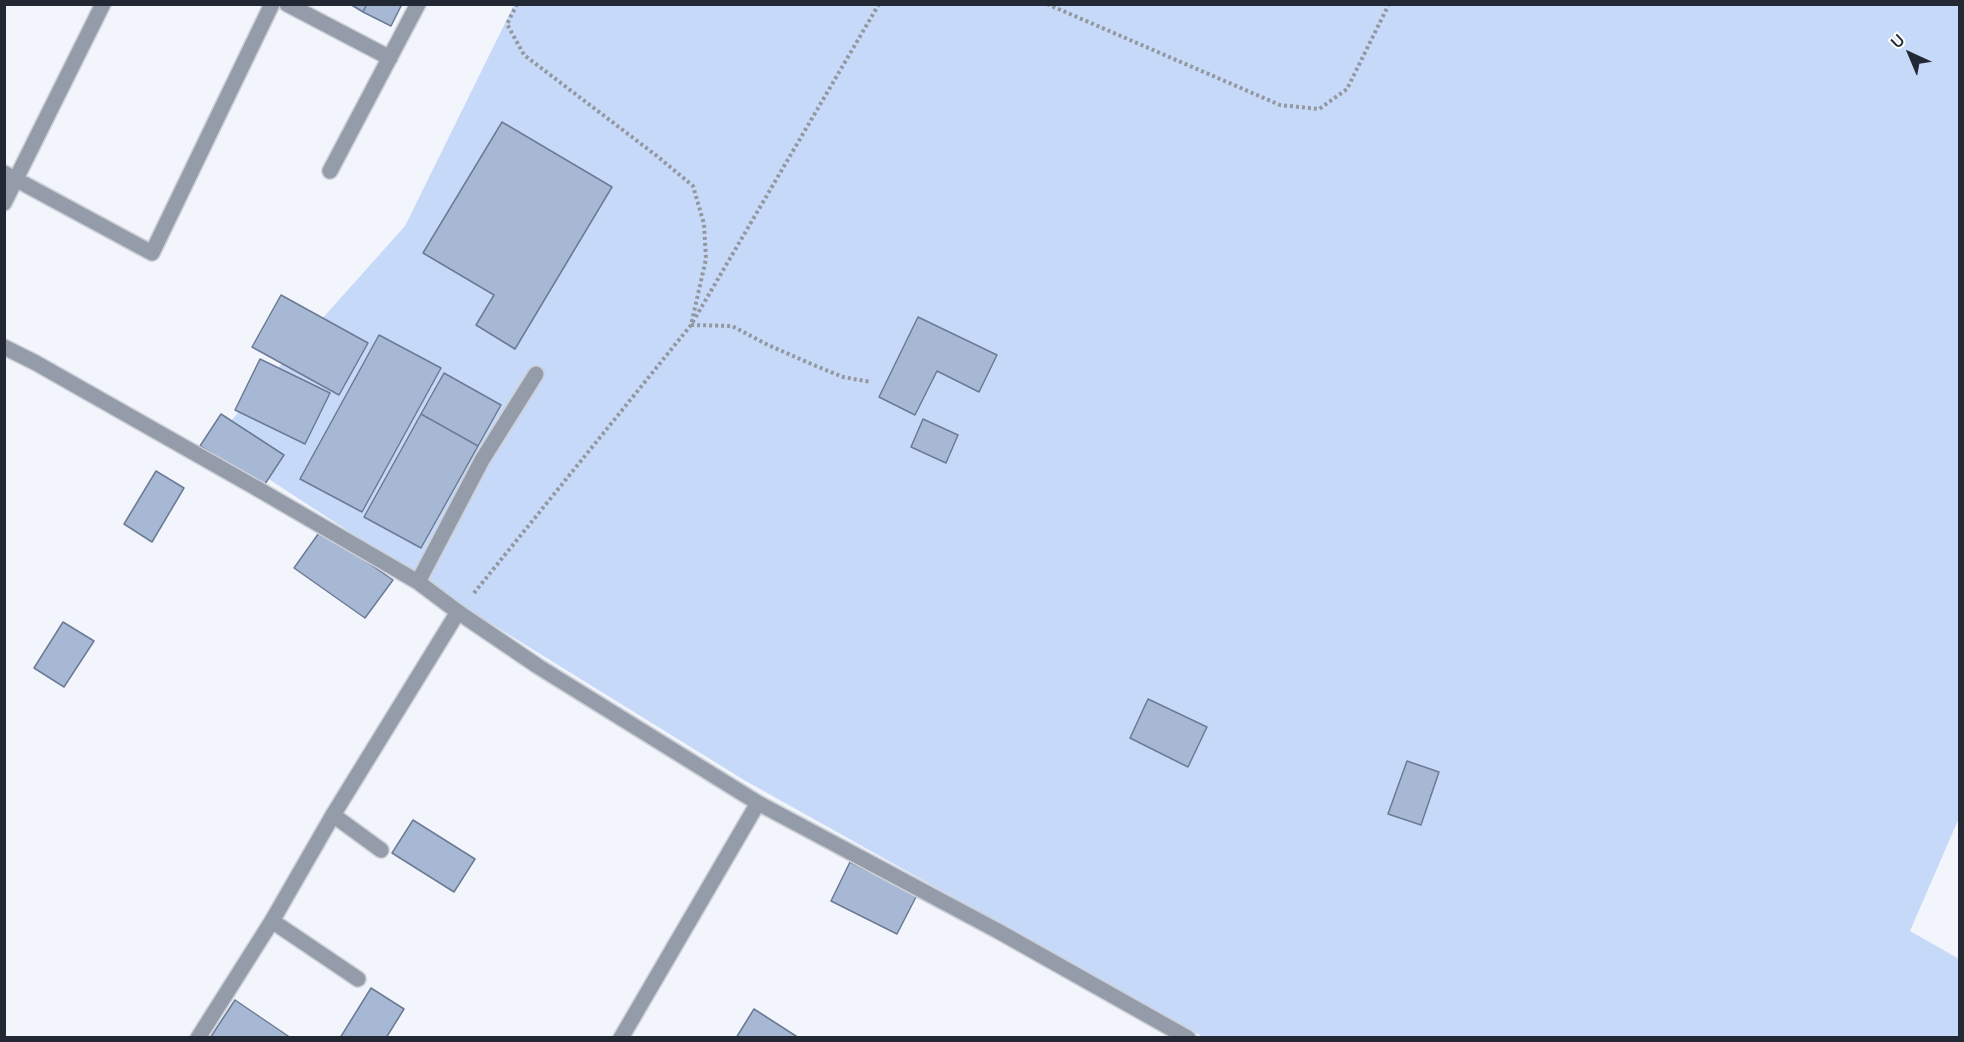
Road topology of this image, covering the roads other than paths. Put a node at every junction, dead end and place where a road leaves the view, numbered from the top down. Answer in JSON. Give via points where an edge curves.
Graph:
{"nodes":[{"id":1,"x":103,"y":4,"type":"edge"},
{"id":2,"x":272,"y":4,"type":"edge"},
{"id":3,"x":287,"y":4,"type":"edge"},
{"id":4,"x":418,"y":4,"type":"edge"},
{"id":5,"x":390,"y":58,"type":"junction"},
{"id":6,"x":330,"y":171,"type":"dead end"},
{"id":7,"x":10,"y":176,"type":"edge"},
{"id":8,"x":4,"y":203,"type":"edge"},
{"id":9,"x":4,"y":347,"type":"edge"},
{"id":10,"x":536,"y":374,"type":"dead end"},
{"id":11,"x":418,"y":582,"type":"junction"},
{"id":12,"x":458,"y":612,"type":"junction"},
{"id":13,"x":758,"y":802,"type":"junction"},
{"id":14,"x":333,"y":815,"type":"junction"},
{"id":15,"x":381,"y":850,"type":"dead end"},
{"id":16,"x":272,"y":921,"type":"junction"},
{"id":17,"x":358,"y":979,"type":"dead end"},
{"id":18,"x":198,"y":1038,"type":"edge"},
{"id":19,"x":621,"y":1038,"type":"edge"},
{"id":20,"x":1188,"y":1038,"type":"edge"}],
"edges":[{"from":1,"to":7,"type":"street"},
{"from":2,"to":7,"type":"street","via":[[152,253]]},
{"from":3,"to":5,"type":"street"},
{"from":4,"to":5,"type":"street"},
{"from":5,"to":6,"type":"street"},
{"from":7,"to":8,"type":"street"},
{"from":9,"to":11,"type":"street"},
{"from":10,"to":11,"type":"street","via":[[482,460]]},
{"from":11,"to":12,"type":"street"},
{"from":12,"to":13,"type":"street","via":[[538,668]]},
{"from":12,"to":14,"type":"street"},
{"from":13,"to":19,"type":"street"},
{"from":13,"to":20,"type":"street"},
{"from":14,"to":15,"type":"street"},
{"from":14,"to":16,"type":"street"},
{"from":16,"to":17,"type":"street"},
{"from":16,"to":18,"type":"street"}]}
